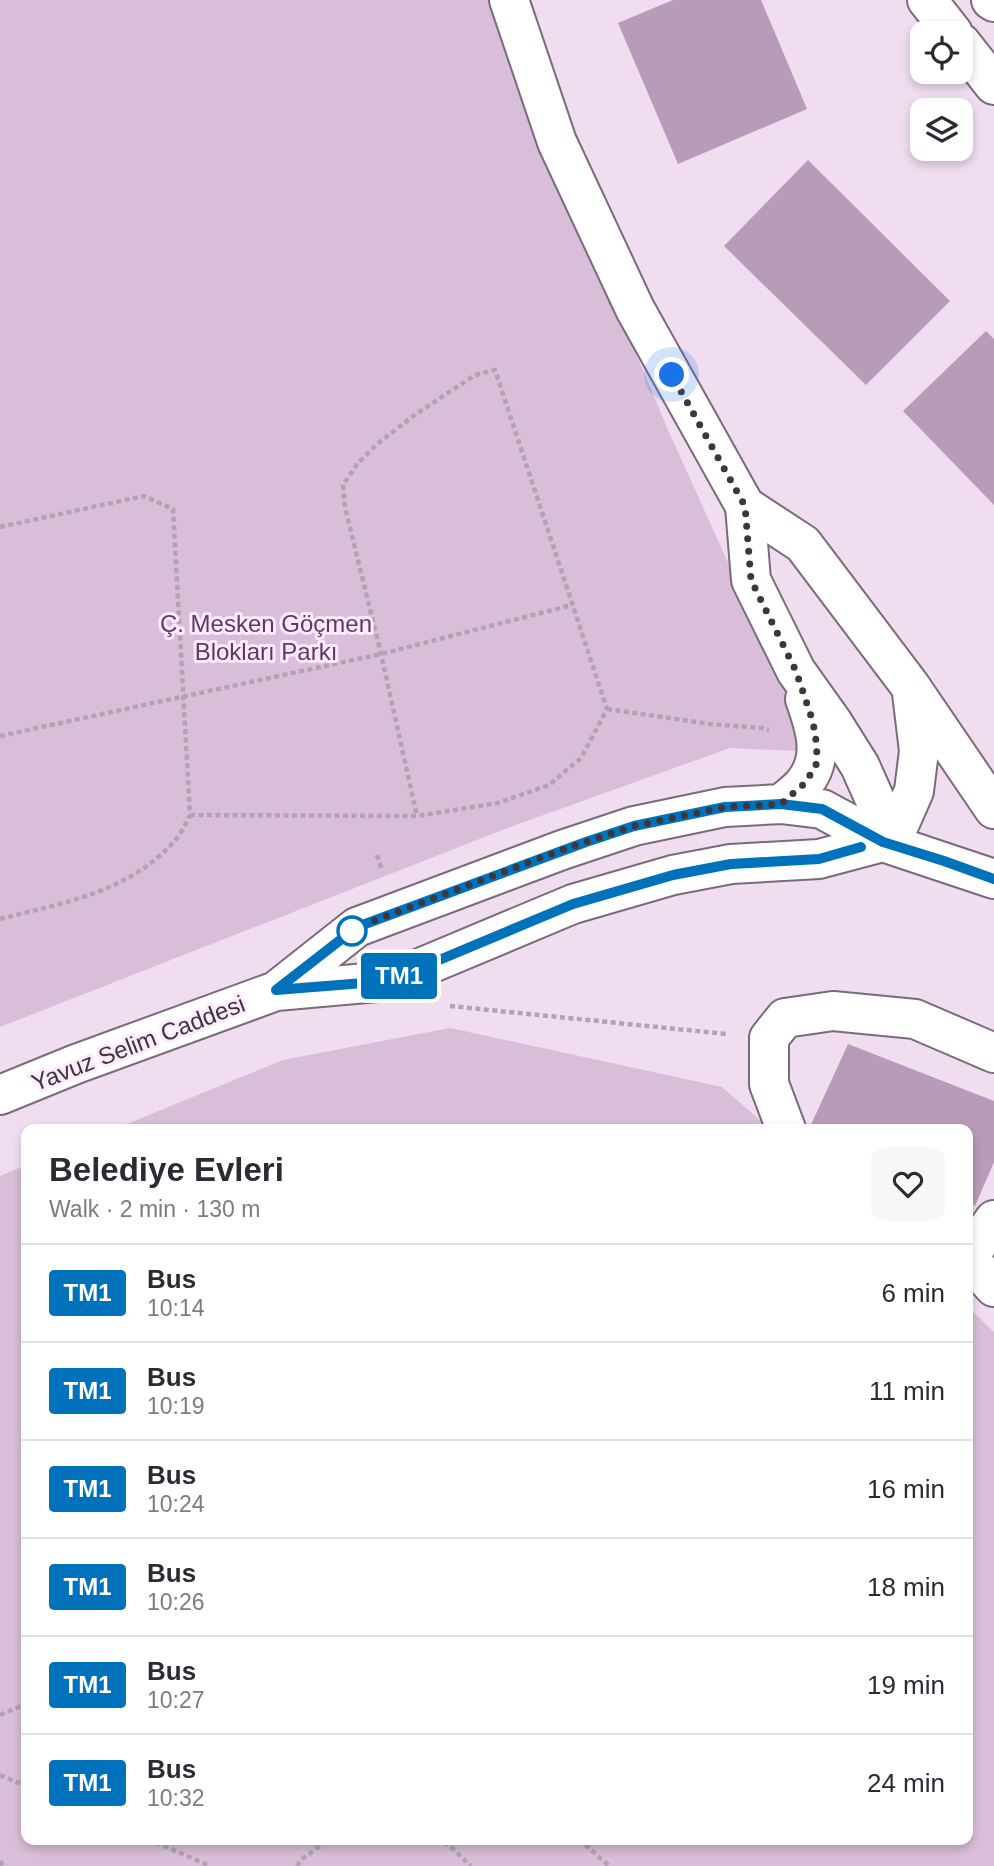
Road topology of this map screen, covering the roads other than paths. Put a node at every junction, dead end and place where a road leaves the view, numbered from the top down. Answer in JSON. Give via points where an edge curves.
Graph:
{"nodes":[{"id":1,"x":509,"y":0,"type":"edge"},
{"id":2,"x":927,"y":0,"type":"edge"},
{"id":3,"x":944,"y":21,"type":"edge"},
{"id":4,"x":973,"y":58,"type":"edge"},
{"id":5,"x":994,"y":85,"type":"edge"},
{"id":6,"x":745,"y":506,"type":"junction"},
{"id":7,"x":796,"y":671,"type":"junction"},
{"id":8,"x":911,"y":687,"type":"junction"},
{"id":9,"x":781,"y":804,"type":"junction"},
{"id":10,"x":994,"y":809,"type":"edge"},
{"id":11,"x":883,"y":842,"type":"junction"},
{"id":12,"x":994,"y":879,"type":"edge"},
{"id":13,"x":276,"y":990,"type":"junction"},
{"id":14,"x":994,"y":1053,"type":"edge"},
{"id":15,"x":0,"y":1096,"type":"edge"},
{"id":16,"x":784,"y":1124,"type":"edge"},
{"id":17,"x":994,"y":1220,"type":"edge"},
{"id":18,"x":973,"y":1251,"type":"edge"},
{"id":19,"x":973,"y":1264,"type":"edge"},
{"id":20,"x":994,"y":1287,"type":"edge"}],
"edges":[{"from":1,"to":6,"type":"street","via":[[557,142],[629,298]]},
{"from":2,"to":3,"type":"street"},
{"from":4,"to":5,"type":"street"},
{"from":6,"to":7,"type":"street","via":[[751,580]]},
{"from":6,"to":8,"type":"street","via":[[803,544]]},
{"from":7,"to":9,"type":"street","via":[[813,722],[816,766]]},
{"from":7,"to":11,"type":"street","via":[[860,766],[876,802]]},
{"from":8,"to":10,"type":"street"},
{"from":8,"to":11,"type":"street","via":[[919,751],[914,791],[898,825]]},
{"from":9,"to":11,"type":"street","name":"Yavuz Selim Caddesi","via":[[822,809]]},
{"from":9,"to":13,"type":"street","name":"Yavuz Selim Caddesi","via":[[725,807],[634,826],[562,850],[357,927]]},
{"from":11,"to":12,"type":"street","name":"Yavuz Selim Caddesi"},
{"from":11,"to":13,"type":"street","name":"Yavuz Selim Caddesi","via":[[819,859],[731,864],[673,875],[573,904],[389,981]]},
{"from":13,"to":15,"type":"street","name":"Yavuz Selim Caddesi"},
{"from":14,"to":16,"type":"street","via":[[915,1019],[833,1010],[785,1018],[769,1038],[769,1084]]},
{"from":17,"to":18,"type":"street"},
{"from":19,"to":20,"type":"street"}]}
